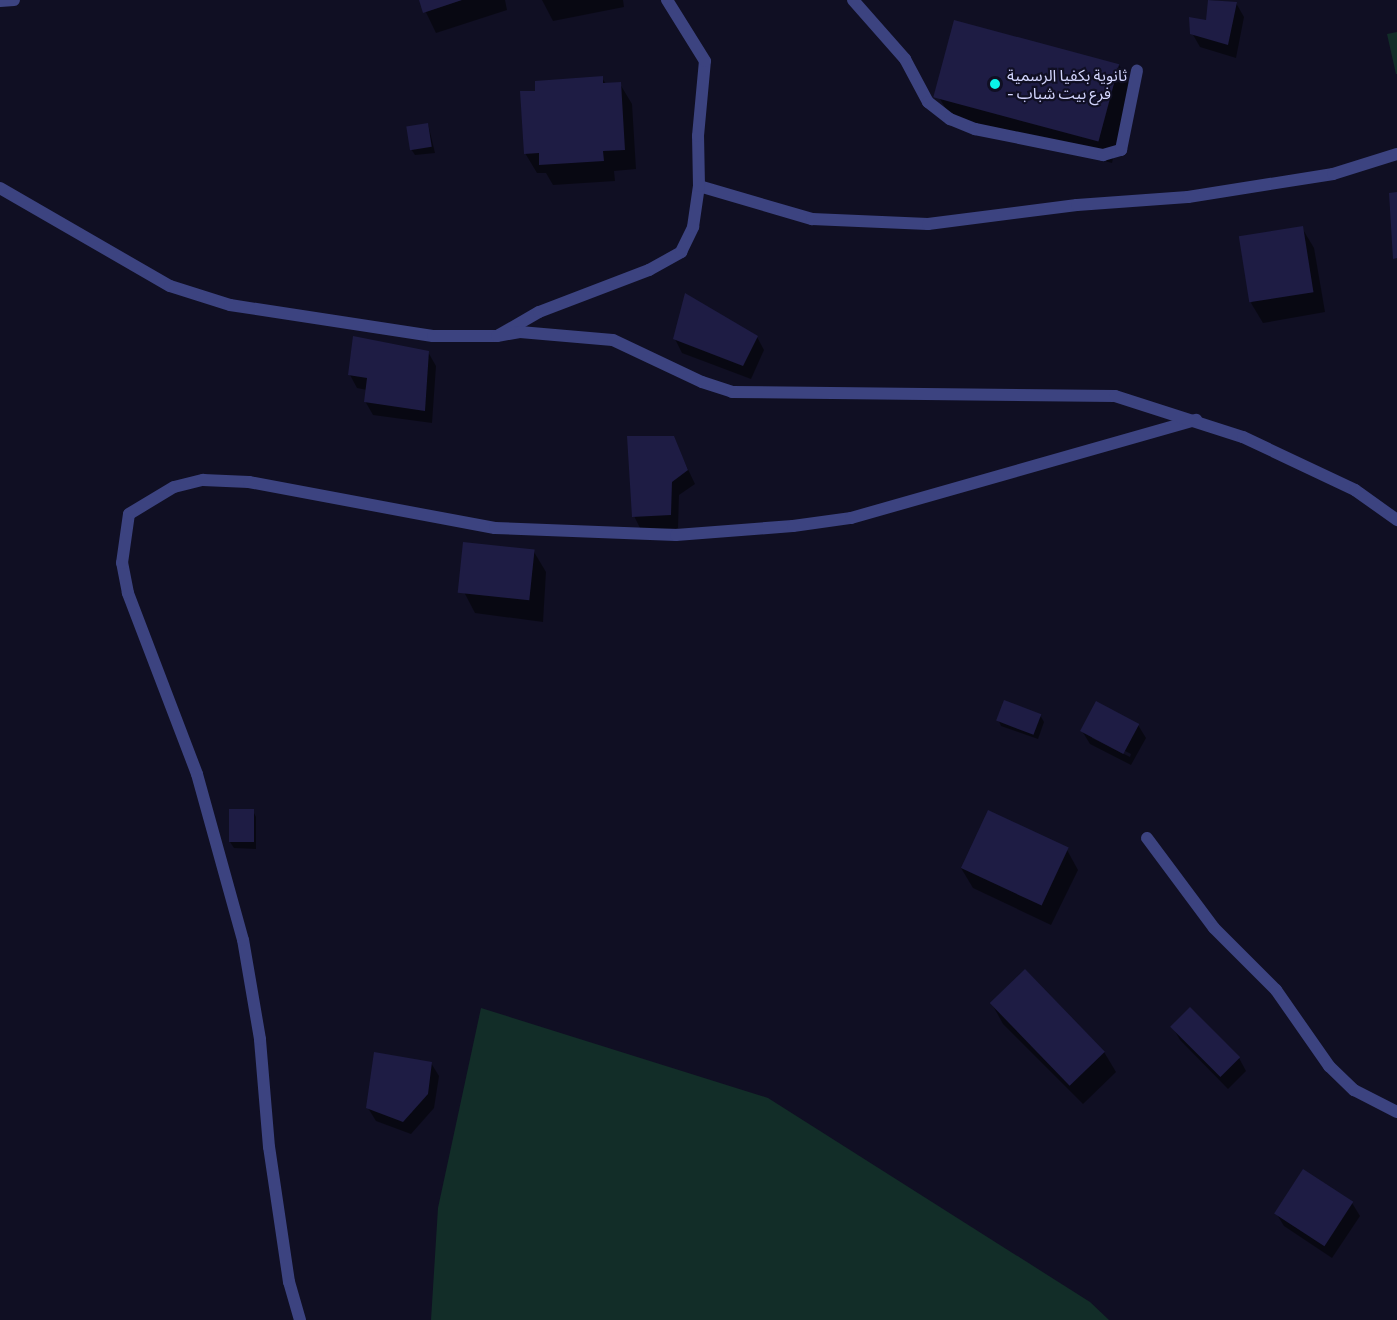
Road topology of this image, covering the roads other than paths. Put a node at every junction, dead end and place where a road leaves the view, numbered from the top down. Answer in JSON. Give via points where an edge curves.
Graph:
{"nodes":[{"id":1,"x":14,"y":0,"type":"edge"},
{"id":2,"x":667,"y":0,"type":"edge"},
{"id":3,"x":853,"y":0,"type":"edge"},
{"id":4,"x":0,"y":1,"type":"edge"},
{"id":5,"x":1137,"y":71,"type":"dead end"},
{"id":6,"x":1397,"y":154,"type":"edge"},
{"id":7,"x":699,"y":186,"type":"junction"},
{"id":8,"x":0,"y":188,"type":"edge"},
{"id":9,"x":497,"y":336,"type":"junction"},
{"id":10,"x":1196,"y":420,"type":"junction"},
{"id":11,"x":1397,"y":520,"type":"edge"},
{"id":12,"x":1147,"y":838,"type":"dead end"},
{"id":13,"x":1397,"y":1112,"type":"edge"},
{"id":14,"x":300,"y":1320,"type":"edge"}],
"edges":[{"from":1,"to":4,"type":"street"},
{"from":2,"to":7,"type":"street","via":[[705,61],[698,136]]},
{"from":3,"to":5,"type":"street","via":[[905,59],[928,102],[950,120],[975,129],[1103,155],[1121,150]]},
{"from":6,"to":7,"type":"street","via":[[1333,174],[1199,196],[1077,205],[928,224],[812,219]]},
{"from":7,"to":9,"type":"street","via":[[693,227],[681,252],[649,270],[538,312]]},
{"from":8,"to":9,"type":"street","via":[[170,286],[230,305],[433,336]]},
{"from":9,"to":10,"type":"street","via":[[545,333],[613,339],[702,382],[732,392],[1115,396]]},
{"from":10,"to":11,"type":"street","via":[[1243,437],[1355,490]]},
{"from":10,"to":14,"type":"street","via":[[851,518],[793,526],[676,535],[495,528],[249,482],[203,480],[174,487],[129,514],[122,563],[128,594],[196,774],[243,940],[260,1039],[269,1147],[289,1282]]},
{"from":12,"to":13,"type":"street","via":[[1214,928],[1276,990],[1329,1066],[1354,1090]]}]}
